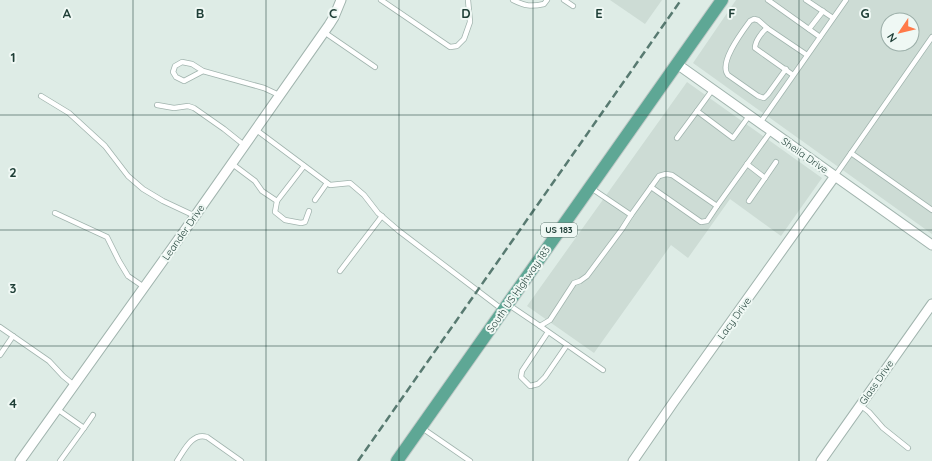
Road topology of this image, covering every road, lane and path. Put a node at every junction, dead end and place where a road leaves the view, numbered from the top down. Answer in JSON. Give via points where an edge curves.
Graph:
{"nodes":[{"id":1,"x":341,"y":0,"type":"edge"},
{"id":2,"x":381,"y":0,"type":"edge"},
{"id":3,"x":468,"y":0,"type":"edge"},
{"id":4,"x":513,"y":0,"type":"edge"},
{"id":5,"x":547,"y":0,"type":"edge"},
{"id":6,"x":564,"y":0,"type":"edge"},
{"id":7,"x":722,"y":0,"type":"edge"},
{"id":8,"x":768,"y":0,"type":"edge"},
{"id":9,"x":806,"y":0,"type":"edge"},
{"id":10,"x":845,"y":0,"type":"edge"},
{"id":11,"x":573,"y":6,"type":"dead end"},
{"id":12,"x":822,"y":11,"type":"junction"},
{"id":13,"x":833,"y":18,"type":"junction"},
{"id":14,"x":767,"y":28,"type":"junction"},
{"id":15,"x":809,"y":29,"type":"junction"},
{"id":16,"x":324,"y":32,"type":"junction"},
{"id":17,"x":820,"y":37,"type":"junction"},
{"id":18,"x":932,"y":37,"type":"edge"},
{"id":19,"x":807,"y":56,"type":"junction"},
{"id":20,"x":677,"y":64,"type":"junction"},
{"id":21,"x":375,"y":67,"type":"dead end"},
{"id":22,"x":786,"y":70,"type":"junction"},
{"id":23,"x":203,"y":72,"type":"junction"},
{"id":24,"x":793,"y":75,"type":"junction"},
{"id":25,"x":713,"y":89,"type":"junction"},
{"id":26,"x":279,"y":95,"type":"junction"},
{"id":27,"x":41,"y":96,"type":"dead end"},
{"id":28,"x":157,"y":104,"type":"dead end"},
{"id":29,"x":697,"y":111,"type":"junction"},
{"id":30,"x":749,"y":116,"type":"junction"},
{"id":31,"x":760,"y":123,"type":"junction"},
{"id":32,"x":255,"y":129,"type":"junction"},
{"id":33,"x":771,"y":131,"type":"junction"},
{"id":34,"x":677,"y":138,"type":"dead end"},
{"id":35,"x":244,"y":145,"type":"junction"},
{"id":36,"x":851,"y":153,"type":"junction"},
{"id":37,"x":776,"y":162,"type":"dead end"},
{"id":38,"x":231,"y":163,"type":"junction"},
{"id":39,"x":747,"y":164,"type":"junction"},
{"id":40,"x":304,"y":166,"type":"junction"},
{"id":41,"x":835,"y":176,"type":"junction"},
{"id":42,"x":765,"y":178,"type":"junction"},
{"id":43,"x":327,"y":183,"type":"junction"},
{"id":44,"x":590,"y":187,"type":"junction"},
{"id":45,"x":651,"y":187,"type":"junction"},
{"id":46,"x":315,"y":200,"type":"dead end"},
{"id":47,"x":278,"y":201,"type":"junction"},
{"id":48,"x":749,"y":201,"type":"dead end"},
{"id":49,"x":717,"y":206,"type":"junction"},
{"id":50,"x":932,"y":210,"type":"edge"},
{"id":51,"x":309,"y":211,"type":"dead end"},
{"id":52,"x":55,"y":213,"type":"dead end"},
{"id":53,"x":631,"y":215,"type":"junction"},
{"id":54,"x":195,"y":216,"type":"junction"},
{"id":55,"x":382,"y":216,"type":"junction"},
{"id":56,"x":932,"y":245,"type":"edge"},
{"id":57,"x":340,"y":271,"type":"dead end"},
{"id":58,"x":144,"y":287,"type":"junction"},
{"id":59,"x":932,"y":304,"type":"edge"},
{"id":60,"x":506,"y":307,"type":"junction"},
{"id":61,"x":540,"y":326,"type":"junction"},
{"id":62,"x":0,"y":327,"type":"edge"},
{"id":63,"x":548,"y":332,"type":"junction"},
{"id":64,"x":13,"y":336,"type":"junction"},
{"id":65,"x":567,"y":345,"type":"junction"},
{"id":66,"x":0,"y":355,"type":"edge"},
{"id":67,"x":603,"y":370,"type":"dead end"},
{"id":68,"x":74,"y":385,"type":"junction"},
{"id":69,"x":860,"y":405,"type":"junction"},
{"id":70,"x":57,"y":409,"type":"junction"},
{"id":71,"x":93,"y":415,"type":"dead end"},
{"id":72,"x":421,"y":426,"type":"junction"},
{"id":73,"x":84,"y":428,"type":"junction"},
{"id":74,"x":908,"y":448,"type":"dead end"},
{"id":75,"x":20,"y":461,"type":"edge"},
{"id":76,"x":60,"y":461,"type":"edge"},
{"id":77,"x":177,"y":461,"type":"edge"},
{"id":78,"x":241,"y":461,"type":"edge"},
{"id":79,"x":397,"y":461,"type":"edge"},
{"id":80,"x":470,"y":461,"type":"edge"},
{"id":81,"x":633,"y":461,"type":"edge"},
{"id":82,"x":821,"y":461,"type":"edge"}],
"edges":[{"from":1,"to":16,"type":"street","name":"Leander Drive"},
{"from":2,"to":3,"type":"lane","via":[[450,47],[457,46],[464,39],[470,22]]},
{"from":4,"to":5,"type":"lane","via":[[532,6],[544,4]]},
{"from":6,"to":11,"type":"lane"},
{"from":7,"to":20,"type":"main road","name":"South US Highway 183","number":"US 183"},
{"from":8,"to":15,"type":"lane"},
{"from":9,"to":12,"type":"lane"},
{"from":10,"to":13,"type":"lane"},
{"from":12,"to":13,"type":"lane"},
{"from":12,"to":15,"type":"lane"},
{"from":13,"to":17,"type":"lane"},
{"from":14,"to":19,"type":"lane"},
{"from":14,"to":22,"type":"lane","via":[[756,42],[756,48]]},
{"from":14,"to":22,"type":"lane","via":[[758,20],[750,21],[730,50],[726,72],[764,98]]},
{"from":15,"to":17,"type":"lane"},
{"from":16,"to":21,"type":"lane"},
{"from":16,"to":26,"type":"street","name":"Leander Drive"},
{"from":17,"to":19,"type":"lane"},
{"from":18,"to":36,"type":"lane"},
{"from":19,"to":24,"type":"lane"},
{"from":20,"to":25,"type":"street","name":"Sheila Drive"},
{"from":20,"to":44,"type":"main road","name":"South US Highway 183","number":"US 183"},
{"from":22,"to":24,"type":"lane"},
{"from":23,"to":23,"type":"lane","via":[[192,64],[182,62],[175,66],[173,72],[184,81]]},
{"from":23,"to":26,"type":"lane","via":[[264,88]]},
{"from":24,"to":31,"type":"lane"},
{"from":25,"to":29,"type":"lane"},
{"from":25,"to":30,"type":"street","name":"Sheila Drive"},
{"from":26,"to":32,"type":"street","name":"Leander Drive"},
{"from":27,"to":54,"type":"lane","via":[[69,113],[105,146],[128,176],[143,189]]},
{"from":28,"to":35,"type":"lane","via":[[174,108],[194,108]]},
{"from":29,"to":30,"type":"lane","via":[[733,138]]},
{"from":29,"to":34,"type":"lane"},
{"from":30,"to":31,"type":"street","name":"Sheila Drive"},
{"from":31,"to":33,"type":"street","name":"Sheila Drive"},
{"from":32,"to":35,"type":"street","name":"Leander Drive"},
{"from":32,"to":40,"type":"lane"},
{"from":33,"to":39,"type":"lane"},
{"from":33,"to":41,"type":"street","name":"Sheila Drive"},
{"from":35,"to":38,"type":"street","name":"Leander Drive"},
{"from":36,"to":41,"type":"lane"},
{"from":36,"to":50,"type":"lane"},
{"from":37,"to":42,"type":"lane"},
{"from":38,"to":47,"type":"lane","via":[[255,181],[262,191]]},
{"from":38,"to":54,"type":"street","name":"Leander Drive"},
{"from":39,"to":42,"type":"lane"},
{"from":39,"to":49,"type":"lane"},
{"from":40,"to":43,"type":"lane"},
{"from":40,"to":47,"type":"lane"},
{"from":41,"to":56,"type":"street","name":"Sheila Drive"},
{"from":41,"to":81,"type":"street","name":"Lacy Drive"},
{"from":42,"to":48,"type":"lane"},
{"from":43,"to":46,"type":"lane"},
{"from":43,"to":55,"type":"lane","via":[[350,183]]},
{"from":44,"to":53,"type":"lane"},
{"from":44,"to":60,"type":"main road","name":"South US Highway 183","number":"US 183"},
{"from":45,"to":49,"type":"lane","via":[[659,176],[672,175]]},
{"from":45,"to":49,"type":"lane","via":[[701,222],[707,221]]},
{"from":45,"to":53,"type":"lane"},
{"from":47,"to":51,"type":"lane","via":[[275,212],[285,220],[305,222]]},
{"from":52,"to":58,"type":"lane","via":[[107,237],[128,276]]},
{"from":53,"to":61,"type":"lane","via":[[587,276],[574,283],[550,320]]},
{"from":54,"to":58,"type":"street","name":"Leander Drive"},
{"from":55,"to":57,"type":"lane"},
{"from":55,"to":60,"type":"lane","via":[[399,231]]},
{"from":58,"to":68,"type":"street","name":"Leander Drive"},
{"from":59,"to":69,"type":"street","name":"Glass Drive"},
{"from":60,"to":61,"type":"lane"},
{"from":60,"to":72,"type":"main road","name":"South US Highway 183","number":"US 183"},
{"from":61,"to":63,"type":"lane"},
{"from":62,"to":64,"type":"lane"},
{"from":63,"to":65,"type":"lane"},
{"from":63,"to":65,"type":"lane","via":[[522,371],[521,377],[530,386],[545,378]]},
{"from":64,"to":66,"type":"lane"},
{"from":64,"to":68,"type":"lane","via":[[49,361]]},
{"from":65,"to":67,"type":"lane"},
{"from":68,"to":70,"type":"street","name":"Leander Drive"},
{"from":69,"to":74,"type":"lane"},
{"from":69,"to":82,"type":"street","name":"Glass Drive"},
{"from":70,"to":73,"type":"lane"},
{"from":70,"to":75,"type":"street","name":"Leander Drive"},
{"from":71,"to":73,"type":"lane"},
{"from":72,"to":79,"type":"main road","name":"South US Highway 183","number":"US 183"},
{"from":72,"to":80,"type":"lane"},
{"from":73,"to":76,"type":"lane"},
{"from":77,"to":78,"type":"lane","via":[[194,438],[202,436]]}]}
